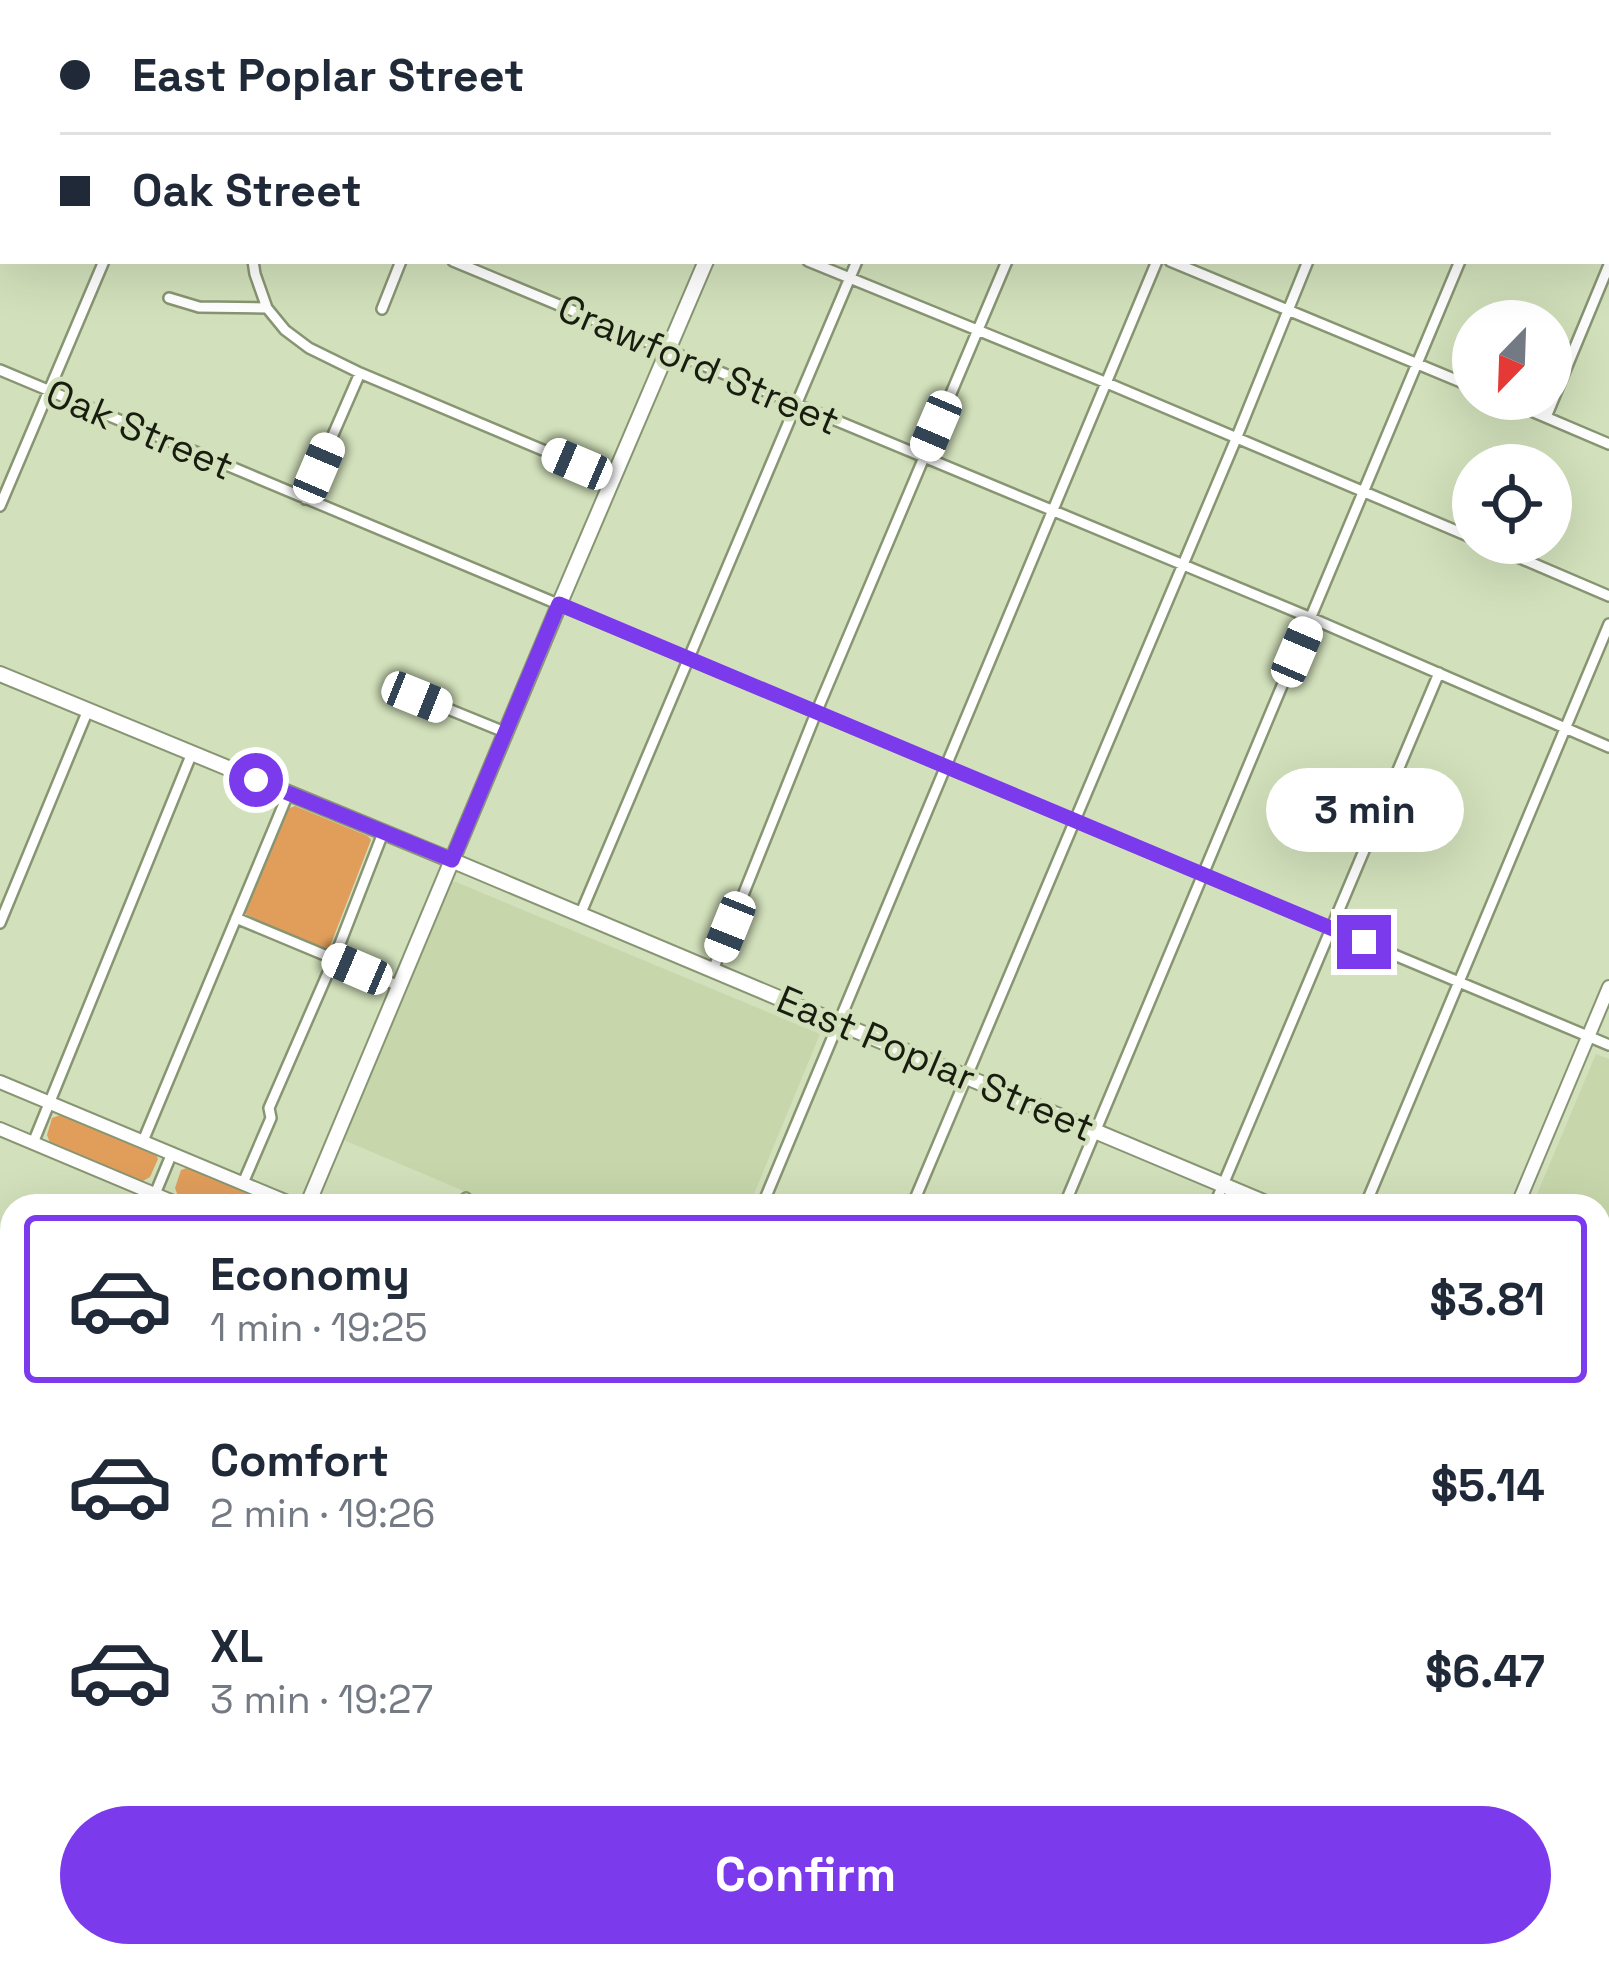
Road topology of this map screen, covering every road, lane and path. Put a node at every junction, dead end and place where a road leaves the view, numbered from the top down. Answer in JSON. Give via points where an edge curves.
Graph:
{"nodes":[{"id":1,"x":103,"y":264,"type":"edge"},
{"id":2,"x":253,"y":264,"type":"edge"},
{"id":3,"x":400,"y":264,"type":"edge"},
{"id":4,"x":460,"y":264,"type":"edge"},
{"id":5,"x":705,"y":264,"type":"edge"},
{"id":6,"x":815,"y":264,"type":"edge"},
{"id":7,"x":856,"y":264,"type":"edge"},
{"id":8,"x":1006,"y":264,"type":"edge"},
{"id":9,"x":1156,"y":264,"type":"edge"},
{"id":10,"x":1177,"y":264,"type":"edge"},
{"id":11,"x":1307,"y":264,"type":"edge"},
{"id":12,"x":1459,"y":264,"type":"edge"},
{"id":13,"x":1609,"y":265,"type":"edge"},
{"id":14,"x":850,"y":279,"type":"junction"},
{"id":15,"x":169,"y":298,"type":"dead end"},
{"id":16,"x":267,"y":308,"type":"junction"},
{"id":17,"x":382,"y":309,"type":"dead end"},
{"id":18,"x":1287,"y":310,"type":"junction"},
{"id":19,"x":977,"y":331,"type":"junction"},
{"id":20,"x":669,"y":351,"type":"junction"},
{"id":21,"x":1572,"y":354,"type":"edge"},
{"id":22,"x":1416,"y":363,"type":"junction"},
{"id":23,"x":0,"y":370,"type":"edge"},
{"id":24,"x":360,"y":373,"type":"junction"},
{"id":25,"x":1452,"y":378,"type":"edge"},
{"id":26,"x":1107,"y":383,"type":"junction"},
{"id":27,"x":49,"y":390,"type":"junction"},
{"id":28,"x":796,"y":405,"type":"junction"},
{"id":29,"x":1553,"y":420,"type":"edge"},
{"id":30,"x":1236,"y":439,"type":"junction"},
{"id":31,"x":1609,"y":444,"type":"edge"},
{"id":32,"x":922,"y":458,"type":"junction"},
{"id":33,"x":614,"y":480,"type":"junction"},
{"id":34,"x":1364,"y":491,"type":"junction"},
{"id":35,"x":305,"y":499,"type":"junction"},
{"id":36,"x":0,"y":506,"type":"edge"},
{"id":37,"x":1053,"y":511,"type":"junction"},
{"id":38,"x":1452,"y":529,"type":"edge"},
{"id":39,"x":1534,"y":564,"type":"edge"},
{"id":40,"x":1181,"y":565,"type":"junction"},
{"id":41,"x":1609,"y":596,"type":"edge"},
{"id":42,"x":559,"y":604,"type":"junction"},
{"id":43,"x":1311,"y":618,"type":"junction"},
{"id":44,"x":1609,"y":624,"type":"edge"},
{"id":45,"x":688,"y":658,"type":"junction"},
{"id":46,"x":1439,"y":673,"type":"junction"},
{"id":47,"x":0,"y":674,"type":"edge"},
{"id":48,"x":394,"y":687,"type":"dead end"},
{"id":49,"x":88,"y":710,"type":"junction"},
{"id":50,"x":816,"y":713,"type":"junction"},
{"id":51,"x":1564,"y":728,"type":"junction"},
{"id":52,"x":507,"y":733,"type":"junction"},
{"id":53,"x":1609,"y":747,"type":"edge"},
{"id":54,"x":192,"y":752,"type":"junction"},
{"id":55,"x":944,"y":766,"type":"junction"},
{"id":56,"x":288,"y":794,"type":"junction"},
{"id":57,"x":1073,"y":820,"type":"junction"},
{"id":58,"x":383,"y":832,"type":"junction"},
{"id":59,"x":452,"y":860,"type":"junction"},
{"id":60,"x":1204,"y":875,"type":"junction"},
{"id":61,"x":580,"y":915,"type":"junction"},
{"id":62,"x":236,"y":918,"type":"junction"},
{"id":63,"x":0,"y":923,"type":"edge"},
{"id":64,"x":1331,"y":928,"type":"junction"},
{"id":65,"x":334,"y":959,"type":"junction"},
{"id":66,"x":713,"y":970,"type":"junction"},
{"id":67,"x":1458,"y":982,"type":"junction"},
{"id":68,"x":399,"y":986,"type":"junction"},
{"id":69,"x":1609,"y":987,"type":"edge"},
{"id":70,"x":838,"y":1022,"type":"junction"},
{"id":71,"x":1588,"y":1036,"type":"junction"},
{"id":72,"x":1609,"y":1045,"type":"edge"},
{"id":73,"x":966,"y":1076,"type":"junction"},
{"id":74,"x":0,"y":1082,"type":"edge"},
{"id":75,"x":49,"y":1103,"type":"junction"},
{"id":76,"x":0,"y":1129,"type":"edge"},
{"id":77,"x":1095,"y":1130,"type":"junction"},
{"id":78,"x":143,"y":1141,"type":"junction"},
{"id":79,"x":33,"y":1143,"type":"junction"},
{"id":80,"x":172,"y":1153,"type":"junction"},
{"id":81,"x":243,"y":1183,"type":"junction"},
{"id":82,"x":1223,"y":1185,"type":"junction"},
{"id":83,"x":140,"y":1194,"type":"edge"},
{"id":84,"x":155,"y":1194,"type":"edge"},
{"id":85,"x":269,"y":1194,"type":"edge"},
{"id":86,"x":312,"y":1194,"type":"edge"},
{"id":87,"x":767,"y":1194,"type":"edge"},
{"id":88,"x":917,"y":1194,"type":"edge"},
{"id":89,"x":1069,"y":1194,"type":"edge"},
{"id":90,"x":1219,"y":1194,"type":"edge"},
{"id":91,"x":1245,"y":1194,"type":"edge"},
{"id":92,"x":1370,"y":1194,"type":"edge"},
{"id":93,"x":1522,"y":1194,"type":"edge"}],
"edges":[{"from":1,"to":27,"type":"street"},
{"from":2,"to":16,"type":"street"},
{"from":3,"to":17,"type":"street"},
{"from":4,"to":20,"type":"street","name":"Crawford Street"},
{"from":5,"to":20,"type":"main road"},
{"from":6,"to":14,"type":"street"},
{"from":7,"to":14,"type":"street"},
{"from":8,"to":19,"type":"street"},
{"from":9,"to":26,"type":"street"},
{"from":10,"to":18,"type":"street"},
{"from":11,"to":18,"type":"street"},
{"from":12,"to":22,"type":"street"},
{"from":13,"to":21,"type":"street"},
{"from":14,"to":19,"type":"street"},
{"from":14,"to":28,"type":"street"},
{"from":15,"to":16,"type":"street"},
{"from":16,"to":24,"type":"street","via":[[310,348]]},
{"from":18,"to":22,"type":"street"},
{"from":18,"to":30,"type":"street"},
{"from":19,"to":26,"type":"street"},
{"from":19,"to":32,"type":"street"},
{"from":20,"to":28,"type":"street","name":"Crawford Street"},
{"from":20,"to":33,"type":"main road"},
{"from":22,"to":25,"type":"street"},
{"from":22,"to":34,"type":"street"},
{"from":23,"to":27,"type":"street","name":"Oak Street"},
{"from":24,"to":33,"type":"street"},
{"from":24,"to":35,"type":"street"},
{"from":26,"to":30,"type":"street"},
{"from":26,"to":37,"type":"street"},
{"from":27,"to":35,"type":"street","name":"Oak Street"},
{"from":27,"to":36,"type":"street"},
{"from":28,"to":32,"type":"street","name":"Crawford Street"},
{"from":28,"to":45,"type":"street"},
{"from":29,"to":31,"type":"street"},
{"from":30,"to":34,"type":"street"},
{"from":30,"to":40,"type":"street"},
{"from":32,"to":37,"type":"street","name":"Crawford Street"},
{"from":32,"to":50,"type":"street"},
{"from":33,"to":42,"type":"main road"},
{"from":34,"to":38,"type":"street"},
{"from":34,"to":43,"type":"street"},
{"from":35,"to":42,"type":"street","name":"Oak Street"},
{"from":37,"to":40,"type":"street","name":"Crawford Street"},
{"from":37,"to":55,"type":"street"},
{"from":39,"to":41,"type":"street"},
{"from":40,"to":43,"type":"street","name":"Crawford Street"},
{"from":40,"to":57,"type":"street"},
{"from":42,"to":45,"type":"street","name":"Oak Street"},
{"from":42,"to":52,"type":"main road"},
{"from":43,"to":46,"type":"street","name":"Crawford Street"},
{"from":43,"to":60,"type":"street"},
{"from":44,"to":51,"type":"street"},
{"from":45,"to":50,"type":"street","name":"Oak Street"},
{"from":45,"to":61,"type":"street"},
{"from":46,"to":51,"type":"street","name":"Crawford Street"},
{"from":46,"to":64,"type":"street"},
{"from":47,"to":49,"type":"main road","name":"East Poplar Street"},
{"from":48,"to":52,"type":"street"},
{"from":49,"to":54,"type":"main road","name":"East Poplar Street"},
{"from":49,"to":63,"type":"street"},
{"from":50,"to":55,"type":"street","name":"Oak Street"},
{"from":50,"to":66,"type":"street"},
{"from":51,"to":53,"type":"street","name":"Crawford Street"},
{"from":51,"to":67,"type":"street"},
{"from":52,"to":59,"type":"main road"},
{"from":54,"to":56,"type":"main road","name":"East Poplar Street"},
{"from":54,"to":75,"type":"street"},
{"from":55,"to":57,"type":"street","name":"Oak Street"},
{"from":55,"to":70,"type":"street"},
{"from":56,"to":58,"type":"main road","name":"East Poplar Street"},
{"from":56,"to":62,"type":"street"},
{"from":57,"to":60,"type":"street","name":"Oak Street"},
{"from":57,"to":73,"type":"street"},
{"from":58,"to":59,"type":"main road","name":"East Poplar Street"},
{"from":58,"to":65,"type":"street"},
{"from":59,"to":61,"type":"main road","name":"East Poplar Street"},
{"from":59,"to":68,"type":"main road"},
{"from":60,"to":64,"type":"street","name":"Oak Street"},
{"from":60,"to":77,"type":"street"},
{"from":61,"to":66,"type":"main road","name":"East Poplar Street"},
{"from":62,"to":65,"type":"street"},
{"from":62,"to":78,"type":"street"},
{"from":64,"to":67,"type":"street","name":"Oak Street"},
{"from":64,"to":82,"type":"street"},
{"from":65,"to":68,"type":"street"},
{"from":65,"to":81,"type":"street"},
{"from":66,"to":70,"type":"main road","name":"East Poplar Street"},
{"from":67,"to":71,"type":"street","name":"Oak Street"},
{"from":67,"to":92,"type":"street"},
{"from":68,"to":86,"type":"main road"},
{"from":69,"to":71,"type":"street"},
{"from":70,"to":73,"type":"main road","name":"East Poplar Street"},
{"from":70,"to":87,"type":"street"},
{"from":71,"to":72,"type":"street","name":"Oak Street"},
{"from":71,"to":93,"type":"street"},
{"from":73,"to":77,"type":"main road","name":"East Poplar Street"},
{"from":73,"to":88,"type":"street"},
{"from":74,"to":75,"type":"street"},
{"from":75,"to":78,"type":"street"},
{"from":75,"to":79,"type":"street"},
{"from":76,"to":79,"type":"street"},
{"from":77,"to":82,"type":"main road","name":"East Poplar Street"},
{"from":77,"to":89,"type":"street"},
{"from":78,"to":80,"type":"street"},
{"from":79,"to":83,"type":"street"},
{"from":80,"to":81,"type":"street"},
{"from":80,"to":84,"type":"street"},
{"from":81,"to":85,"type":"street"},
{"from":82,"to":90,"type":"street"},
{"from":82,"to":91,"type":"main road","name":"East Poplar Street"}]}
